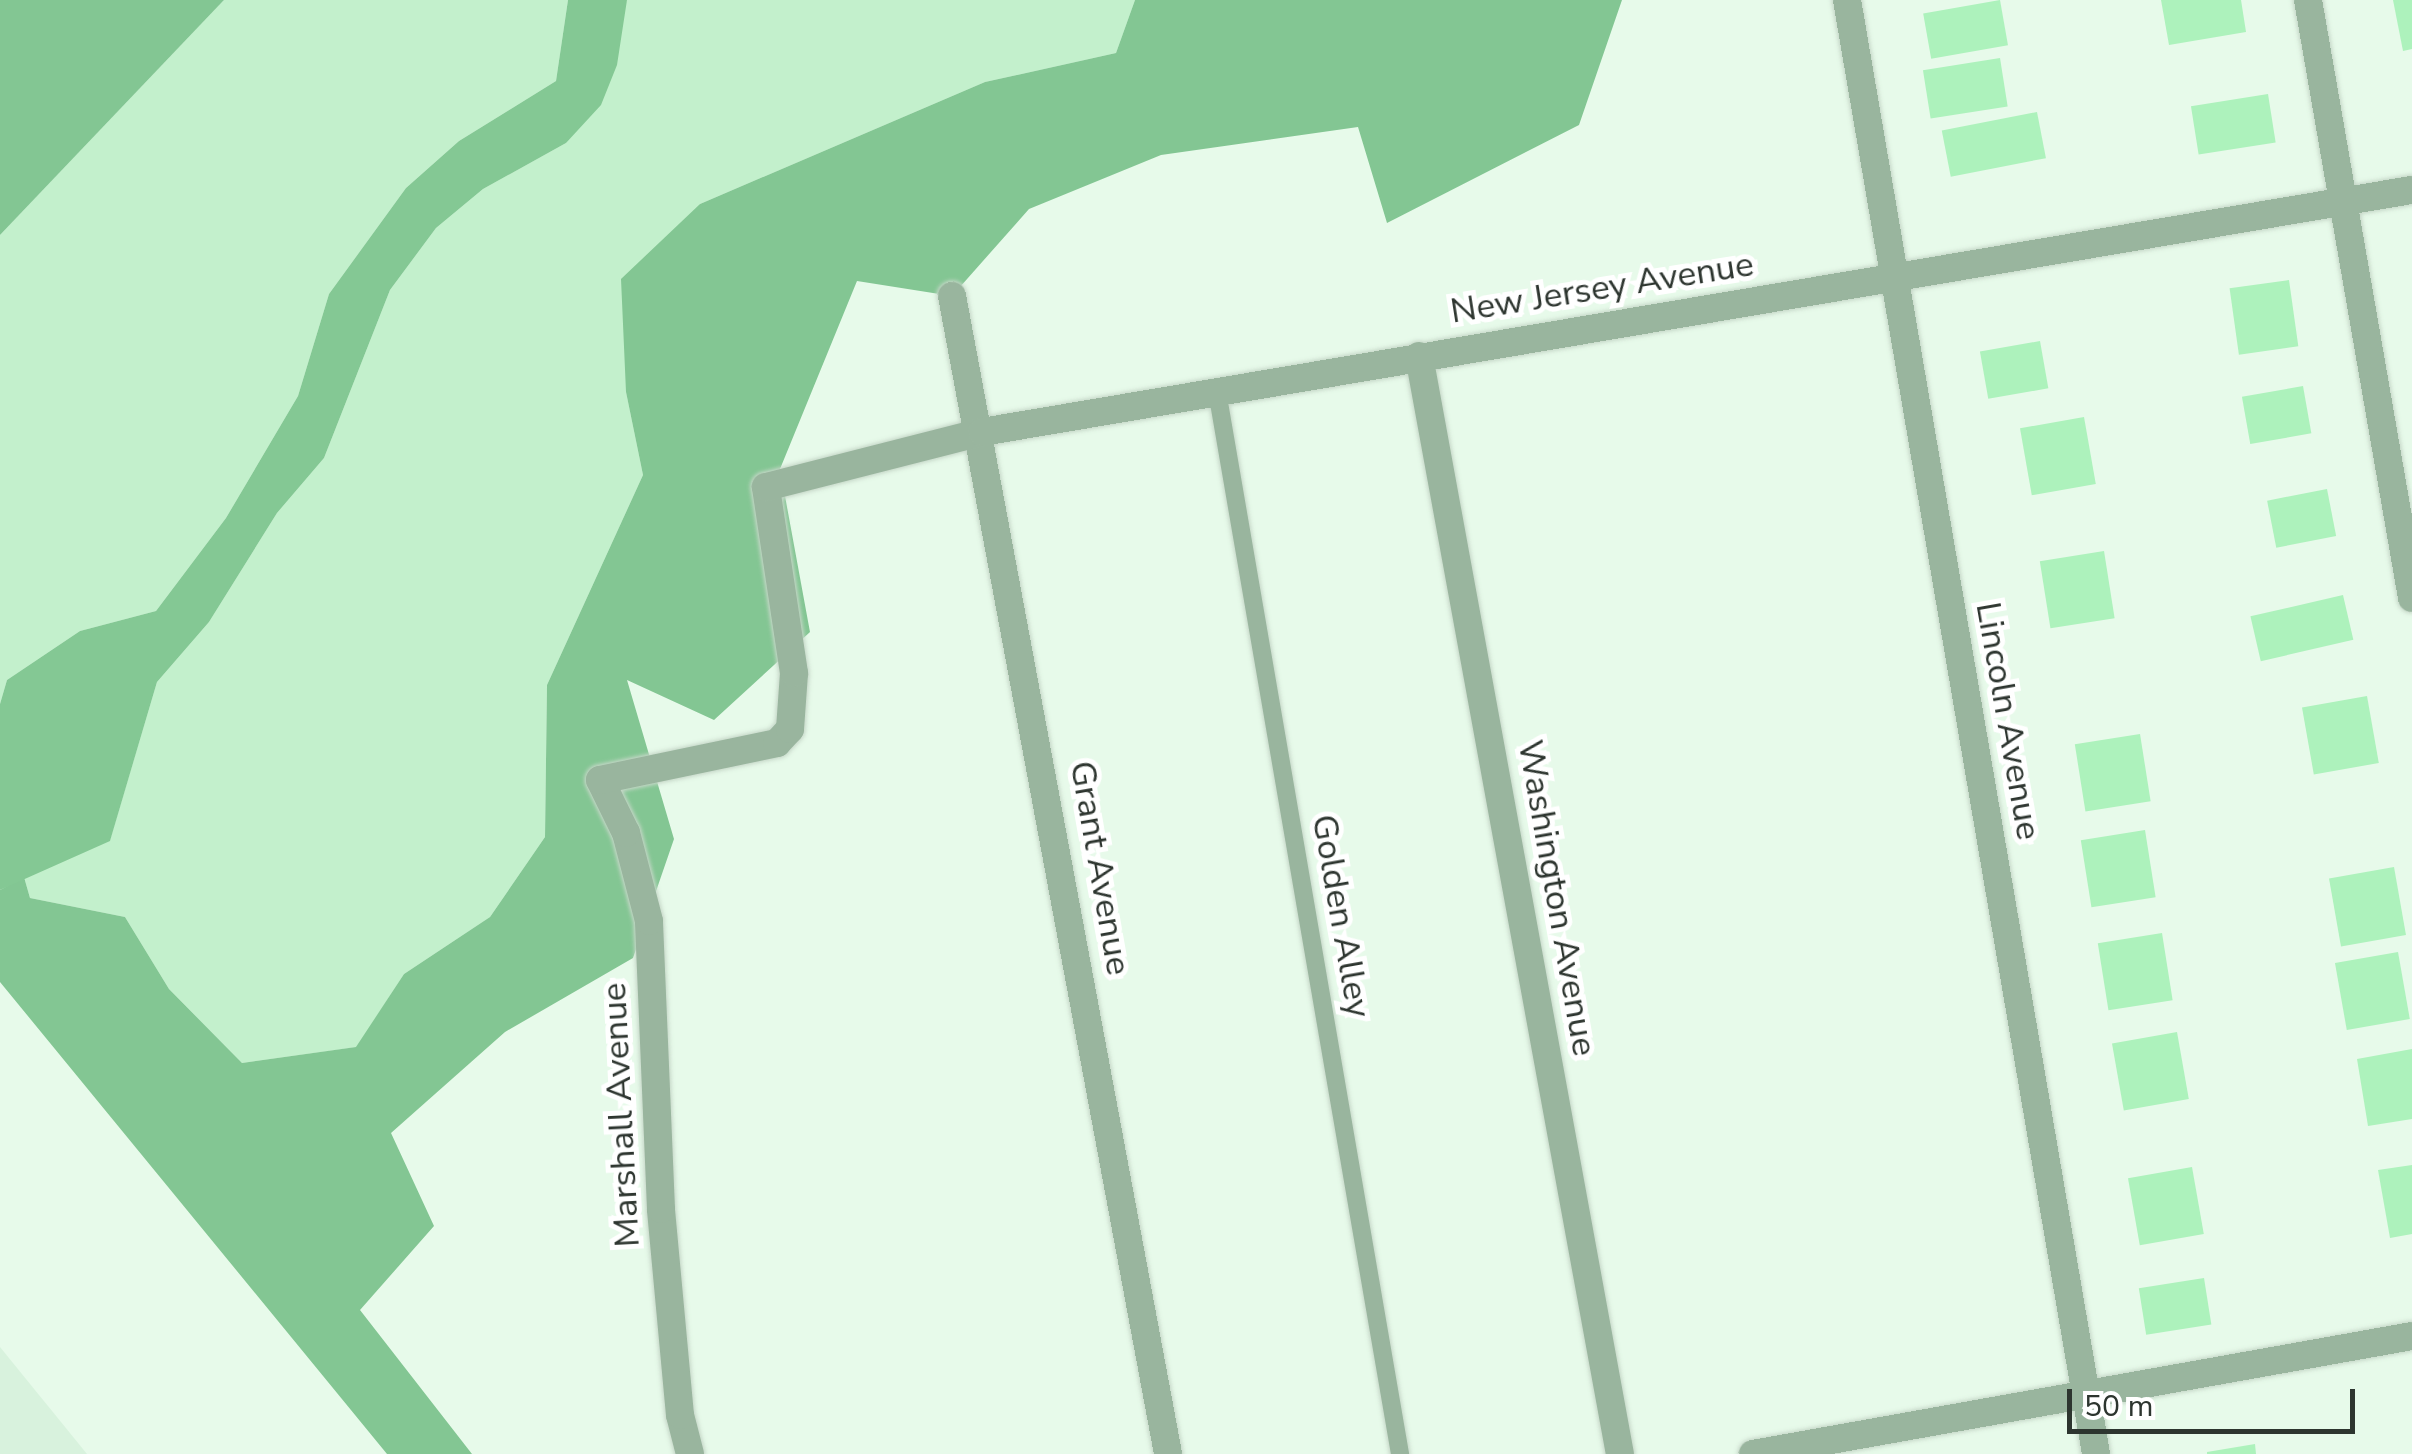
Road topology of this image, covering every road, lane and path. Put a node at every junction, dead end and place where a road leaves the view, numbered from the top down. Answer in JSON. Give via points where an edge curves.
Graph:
{"nodes":[{"id":1,"x":1847,"y":0,"type":"edge"},
{"id":2,"x":2308,"y":0,"type":"edge"},
{"id":3,"x":2412,"y":190,"type":"edge"},
{"id":4,"x":2342,"y":203,"type":"junction"},
{"id":5,"x":1894,"y":279,"type":"junction"},
{"id":6,"x":952,"y":296,"type":"dead end"},
{"id":7,"x":1419,"y":356,"type":"junction"},
{"id":8,"x":1217,"y":391,"type":"junction"},
{"id":9,"x":982,"y":432,"type":"junction"},
{"id":10,"x":2412,"y":598,"type":"edge"},
{"id":11,"x":600,"y":780,"type":"joint"},
{"id":12,"x":2412,"y":1336,"type":"edge"},
{"id":13,"x":2085,"y":1394,"type":"junction"},
{"id":14,"x":690,"y":1454,"type":"edge"},
{"id":15,"x":1168,"y":1454,"type":"edge"},
{"id":16,"x":1400,"y":1454,"type":"edge"},
{"id":17,"x":1620,"y":1454,"type":"edge"},
{"id":18,"x":1752,"y":1454,"type":"edge"},
{"id":19,"x":2096,"y":1454,"type":"edge"}],
"edges":[{"from":1,"to":5,"type":"street","name":"Lincoln Avenue"},
{"from":2,"to":4,"type":"street"},
{"from":3,"to":4,"type":"street","name":"New Jersey Avenue"},
{"from":4,"to":5,"type":"street","name":"New Jersey Avenue"},
{"from":4,"to":10,"type":"street"},
{"from":5,"to":7,"type":"street","name":"New Jersey Avenue"},
{"from":5,"to":13,"type":"street","name":"Lincoln Avenue"},
{"from":6,"to":9,"type":"street","name":"Grant Avenue"},
{"from":7,"to":8,"type":"street","name":"New Jersey Avenue"},
{"from":7,"to":17,"type":"street","name":"Washington Avenue"},
{"from":8,"to":9,"type":"street","name":"New Jersey Avenue"},
{"from":8,"to":16,"type":"lane","name":"Golden Alley"},
{"from":9,"to":11,"type":"street","name":"New Jersey Avenue","via":[[766,487],[794,673],[790,729],[777,743]]},
{"from":9,"to":15,"type":"street","name":"Grant Avenue"},
{"from":11,"to":14,"type":"street","name":"Marshall Avenue","via":[[626,833],[649,921],[661,1209],[680,1415]]},
{"from":12,"to":13,"type":"street"},
{"from":13,"to":18,"type":"street"},
{"from":13,"to":19,"type":"street","name":"Lincoln Avenue"}]}
